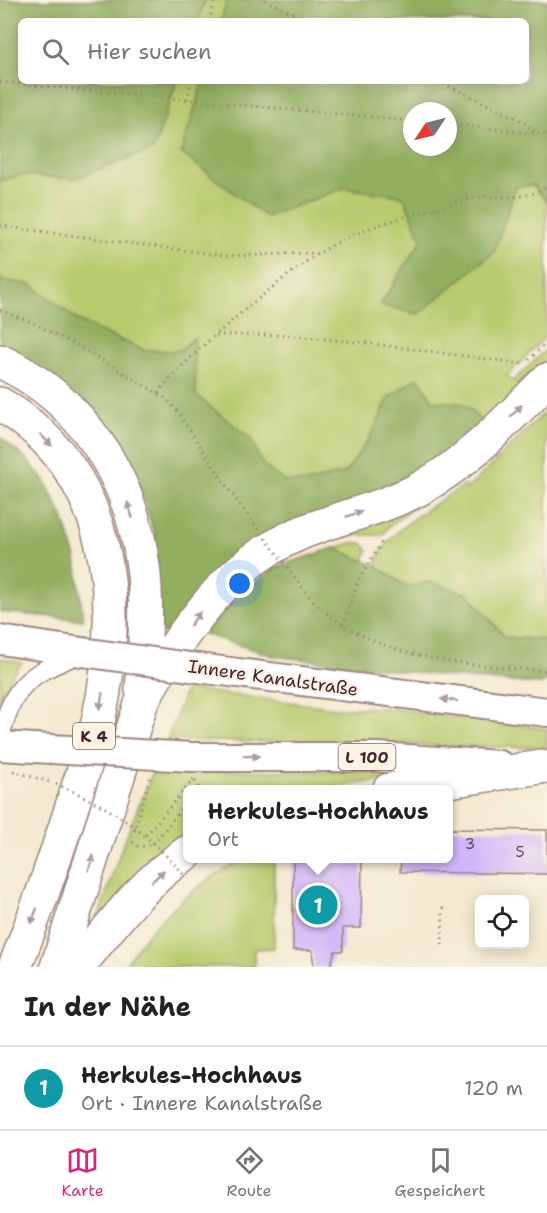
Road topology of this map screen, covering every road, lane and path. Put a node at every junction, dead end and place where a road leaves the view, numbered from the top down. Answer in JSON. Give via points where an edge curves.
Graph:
{"nodes":[{"id":1,"x":215,"y":0,"type":"edge"},
{"id":2,"x":264,"y":0,"type":"edge"},
{"id":3,"x":210,"y":18,"type":"edge"},
{"id":4,"x":303,"y":18,"type":"edge"},
{"id":5,"x":0,"y":82,"type":"edge"},
{"id":6,"x":18,"y":84,"type":"edge"},
{"id":7,"x":22,"y":84,"type":"edge"},
{"id":8,"x":191,"y":84,"type":"edge"},
{"id":9,"x":444,"y":84,"type":"edge"},
{"id":10,"x":187,"y":99,"type":"junction"},
{"id":11,"x":403,"y":120,"type":"edge"},
{"id":12,"x":457,"y":125,"type":"edge"},
{"id":13,"x":537,"y":133,"type":"junction"},
{"id":14,"x":547,"y":135,"type":"edge"},
{"id":15,"x":547,"y":186,"type":"edge"},
{"id":16,"x":0,"y":226,"type":"edge"},
{"id":17,"x":317,"y":254,"type":"junction"},
{"id":18,"x":0,"y":310,"type":"edge"},
{"id":19,"x":216,"y":335,"type":"junction"},
{"id":20,"x":0,"y":362,"type":"edge"},
{"id":21,"x":536,"y":372,"type":"edge"},
{"id":22,"x":158,"y":393,"type":"junction"},
{"id":23,"x":0,"y":404,"type":"edge"},
{"id":24,"x":383,"y":540,"type":"dead end"},
{"id":25,"x":343,"y":625,"type":"junction"},
{"id":26,"x":0,"y":640,"type":"edge"},
{"id":27,"x":82,"y":652,"type":"junction"},
{"id":28,"x":547,"y":671,"type":"edge"},
{"id":29,"x":547,"y":693,"type":"edge"},
{"id":30,"x":141,"y":704,"type":"junction"},
{"id":31,"x":507,"y":707,"type":"junction"},
{"id":32,"x":547,"y":712,"type":"edge"},
{"id":33,"x":0,"y":736,"type":"edge"},
{"id":34,"x":6,"y":759,"type":"edge"},
{"id":35,"x":544,"y":767,"type":"edge"},
{"id":36,"x":149,"y":777,"type":"dead end"},
{"id":37,"x":417,"y":785,"type":"edge"},
{"id":38,"x":183,"y":792,"type":"edge"},
{"id":39,"x":183,"y":807,"type":"edge"},
{"id":40,"x":146,"y":835,"type":"junction"},
{"id":41,"x":183,"y":861,"type":"edge"},
{"id":42,"x":186,"y":863,"type":"edge"},
{"id":43,"x":443,"y":906,"type":"dead end"},
{"id":44,"x":442,"y":945,"type":"dead end"},
{"id":45,"x":15,"y":967,"type":"edge"},
{"id":46,"x":57,"y":967,"type":"edge"},
{"id":47,"x":78,"y":967,"type":"edge"}],
"edges":[{"from":1,"to":3,"type":"path"},
{"from":2,"to":4,"type":"path"},
{"from":5,"to":6,"type":"path"},
{"from":7,"to":10,"type":"path"},
{"from":8,"to":10,"type":"path"},
{"from":9,"to":13,"type":"path","via":[[522,121]]},
{"from":10,"to":11,"type":"path"},
{"from":12,"to":13,"type":"path"},
{"from":13,"to":14,"type":"path"},
{"from":15,"to":17,"type":"path","via":[[538,193],[476,197],[412,215],[347,238]]},
{"from":16,"to":17,"type":"path","via":[[228,256]]},
{"from":17,"to":19,"type":"path"},
{"from":18,"to":22,"type":"path","via":[[76,345]]},
{"from":19,"to":21,"type":"path","via":[[308,337],[386,345]]},
{"from":19,"to":22,"type":"path"},
{"from":30,"to":20,"type":"highway","number":"K 4","one_way":true,"via":[[143,567],[130,510],[108,459],[78,417],[39,382]]},
{"from":30,"to":21,"type":"highway","one_way":true,"via":[[157,673],[208,602],[252,559],[294,536],[397,499],[445,473],[477,451]]},
{"from":22,"to":25,"type":"path","bridge":true,"via":[[175,408],[236,500],[313,601]]},
{"from":23,"to":45,"type":"highway","number":"K 4","one_way":true,"via":[[55,448],[77,478],[93,510],[104,549],[109,601],[108,664],[97,723],[53,865]]},
{"from":24,"to":25,"type":"path","via":[[358,581]]},
{"from":25,"to":28,"type":"path","via":[[422,657]]},
{"from":26,"to":27,"type":"main road","name":"Innere Kanalstraße"},
{"from":31,"to":27,"type":"main road","name":"Innere Kanalstraße","one_way":true,"bridge":true},
{"from":27,"to":33,"type":"street","via":[[27,679],[17,690]]},
{"from":29,"to":31,"type":"main road"},
{"from":46,"to":30,"type":"highway","number":"K 4","one_way":true},
{"from":31,"to":32,"type":"main road","name":"Innere Kanalstraße"},
{"from":34,"to":35,"type":"main road","number":"L 100","one_way":true,"bridge":true,"via":[[51,749],[192,757],[378,757]]},
{"from":34,"to":40,"type":"path","bridge":true,"via":[[97,802]]},
{"from":35,"to":37,"type":"highway","number":"L 100"},
{"from":36,"to":39,"type":"path","via":[[133,843],[139,847],[152,845]]},
{"from":38,"to":40,"type":"path"},
{"from":40,"to":41,"type":"path","bridge":true},
{"from":47,"to":42,"type":"highway","one_way":true,"via":[[136,896],[160,873]]},
{"from":43,"to":44,"type":"path"}]}
